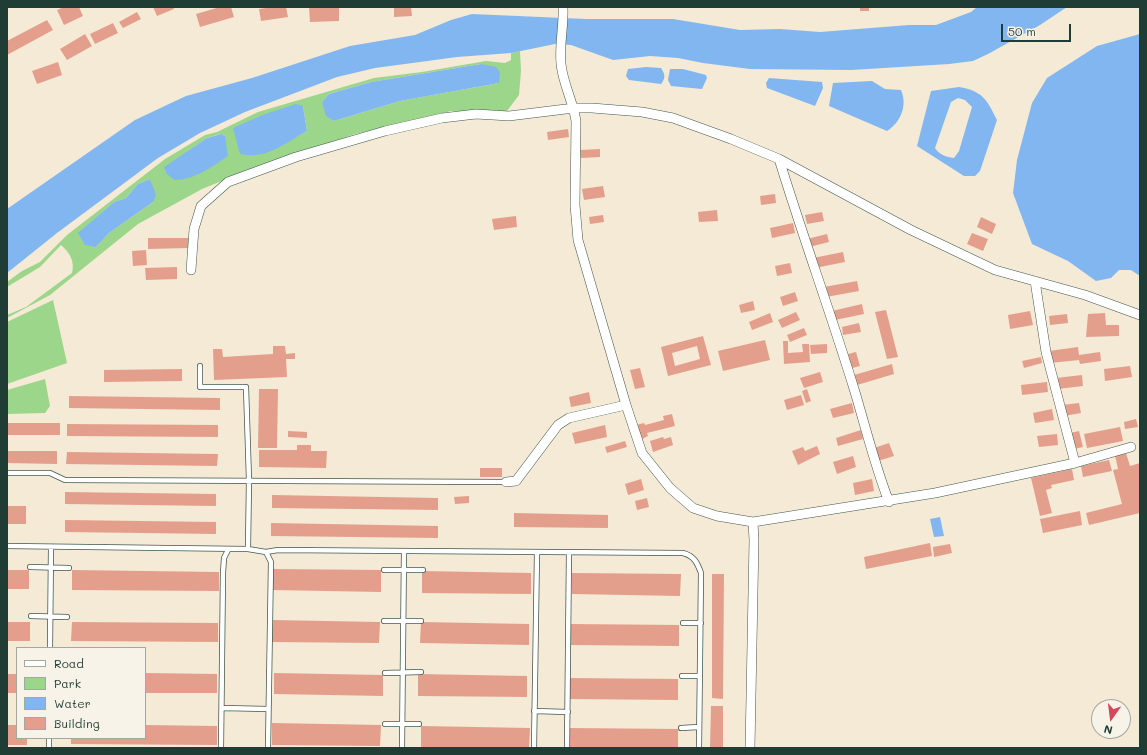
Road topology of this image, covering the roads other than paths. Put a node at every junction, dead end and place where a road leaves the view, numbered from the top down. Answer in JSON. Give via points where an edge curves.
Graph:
{"nodes":[{"id":1,"x":563,"y":9,"type":"edge"},
{"id":2,"x":574,"y":108,"type":"junction"},
{"id":3,"x":779,"y":159,"type":"junction"},
{"id":4,"x":191,"y":270,"type":"dead end"},
{"id":5,"x":1035,"y":281,"type":"junction"},
{"id":6,"x":1140,"y":315,"type":"edge"},
{"id":7,"x":200,"y":366,"type":"dead end"},
{"id":8,"x":626,"y":404,"type":"junction"},
{"id":9,"x":1131,"y":447,"type":"dead end"},
{"id":10,"x":1076,"y":463,"type":"junction"},
{"id":11,"x":7,"y":473,"type":"edge"},
{"id":12,"x":249,"y":480,"type":"junction"},
{"id":13,"x":506,"y":482,"type":"joint"},
{"id":14,"x":889,"y":502,"type":"junction"},
{"id":15,"x":753,"y":522,"type":"junction"},
{"id":16,"x":7,"y":546,"type":"edge"},
{"id":17,"x":51,"y":547,"type":"junction"},
{"id":18,"x":248,"y":549,"type":"junction"},
{"id":19,"x":228,"y":550,"type":"junction"},
{"id":20,"x":404,"y":551,"type":"junction"},
{"id":21,"x":266,"y":552,"type":"junction"},
{"id":22,"x":537,"y":552,"type":"junction"},
{"id":23,"x":569,"y":552,"type":"junction"},
{"id":24,"x":30,"y":567,"type":"dead end"},
{"id":25,"x":51,"y":568,"type":"junction"},
{"id":26,"x":69,"y":568,"type":"dead end"},
{"id":27,"x":384,"y":570,"type":"dead end"},
{"id":28,"x":404,"y":570,"type":"junction"},
{"id":29,"x":423,"y":570,"type":"dead end"},
{"id":30,"x":31,"y":616,"type":"dead end"},
{"id":31,"x":50,"y":616,"type":"junction"},
{"id":32,"x":67,"y":617,"type":"dead end"},
{"id":33,"x":384,"y":621,"type":"dead end"},
{"id":34,"x":403,"y":621,"type":"junction"},
{"id":35,"x":421,"y":621,"type":"dead end"},
{"id":36,"x":683,"y":623,"type":"dead end"},
{"id":37,"x":701,"y":623,"type":"junction"},
{"id":38,"x":50,"y":647,"type":"edge"},
{"id":39,"x":402,"y":672,"type":"junction"},
{"id":40,"x":421,"y":672,"type":"dead end"},
{"id":41,"x":385,"y":673,"type":"dead end"},
{"id":42,"x":682,"y":676,"type":"dead end"},
{"id":43,"x":700,"y":676,"type":"junction"},
{"id":44,"x":222,"y":708,"type":"junction"},
{"id":45,"x":268,"y":709,"type":"junction"},
{"id":46,"x":534,"y":711,"type":"junction"},
{"id":47,"x":568,"y":712,"type":"junction"},
{"id":48,"x":385,"y":724,"type":"dead end"},
{"id":49,"x":402,"y":724,"type":"junction"},
{"id":50,"x":419,"y":724,"type":"dead end"},
{"id":51,"x":699,"y":727,"type":"junction"},
{"id":52,"x":681,"y":728,"type":"dead end"},
{"id":53,"x":221,"y":748,"type":"edge"},
{"id":54,"x":268,"y":748,"type":"edge"},
{"id":55,"x":402,"y":748,"type":"edge"},
{"id":56,"x":534,"y":748,"type":"edge"},
{"id":57,"x":568,"y":748,"type":"edge"},
{"id":58,"x":699,"y":748,"type":"edge"},
{"id":59,"x":750,"y":748,"type":"edge"}],
"edges":[{"from":1,"to":2,"type":"street","via":[[561,64]]},
{"from":2,"to":3,"type":"street","via":[[642,112],[673,118]]},
{"from":2,"to":4,"type":"street","via":[[509,116],[476,114],[442,118],[386,131],[228,182],[201,206],[194,229]]},
{"from":2,"to":8,"type":"street","via":[[578,240]]},
{"from":3,"to":5,"type":"street","via":[[911,230],[995,270]]},
{"from":3,"to":14,"type":"street"},
{"from":5,"to":6,"type":"street","via":[[1085,295]]},
{"from":5,"to":10,"type":"street","via":[[1046,352]]},
{"from":7,"to":12,"type":"lane","via":[[200,387],[246,387]]},
{"from":8,"to":13,"type":"street","via":[[569,418],[558,426],[516,481]]},
{"from":8,"to":15,"type":"street","via":[[642,453],[670,488],[693,508],[717,516]]},
{"from":9,"to":10,"type":"street"},
{"from":10,"to":14,"type":"street"},
{"from":11,"to":12,"type":"lane","via":[[50,473],[65,480]]},
{"from":12,"to":13,"type":"lane"},
{"from":12,"to":18,"type":"lane"},
{"from":14,"to":15,"type":"street"},
{"from":15,"to":59,"type":"street"},
{"from":16,"to":17,"type":"lane"},
{"from":17,"to":19,"type":"lane"},
{"from":17,"to":25,"type":"lane"},
{"from":18,"to":19,"type":"lane"},
{"from":18,"to":21,"type":"lane"},
{"from":19,"to":44,"type":"lane","via":[[224,558],[223,573]]},
{"from":20,"to":21,"type":"lane"},
{"from":20,"to":22,"type":"lane"},
{"from":20,"to":28,"type":"lane"},
{"from":21,"to":45,"type":"lane","via":[[271,562]]},
{"from":22,"to":23,"type":"lane"},
{"from":22,"to":46,"type":"lane"},
{"from":23,"to":37,"type":"lane","via":[[668,552],[692,556],[701,573]]},
{"from":23,"to":47,"type":"lane"},
{"from":24,"to":25,"type":"lane"},
{"from":25,"to":26,"type":"lane"},
{"from":25,"to":31,"type":"lane"},
{"from":27,"to":28,"type":"lane"},
{"from":28,"to":29,"type":"lane"},
{"from":28,"to":34,"type":"lane"},
{"from":30,"to":31,"type":"lane"},
{"from":31,"to":32,"type":"lane"},
{"from":31,"to":38,"type":"lane"},
{"from":33,"to":34,"type":"lane"},
{"from":34,"to":35,"type":"lane"},
{"from":34,"to":39,"type":"lane"},
{"from":36,"to":37,"type":"lane"},
{"from":37,"to":43,"type":"lane"},
{"from":39,"to":40,"type":"lane"},
{"from":39,"to":41,"type":"lane"},
{"from":39,"to":49,"type":"lane"},
{"from":42,"to":43,"type":"lane"},
{"from":43,"to":51,"type":"lane"},
{"from":44,"to":45,"type":"lane"},
{"from":44,"to":53,"type":"lane"},
{"from":45,"to":54,"type":"lane"},
{"from":46,"to":47,"type":"lane"},
{"from":46,"to":56,"type":"lane"},
{"from":47,"to":57,"type":"lane"},
{"from":48,"to":49,"type":"lane"},
{"from":49,"to":50,"type":"lane"},
{"from":49,"to":55,"type":"lane"},
{"from":51,"to":52,"type":"lane"},
{"from":51,"to":58,"type":"lane"}]}
